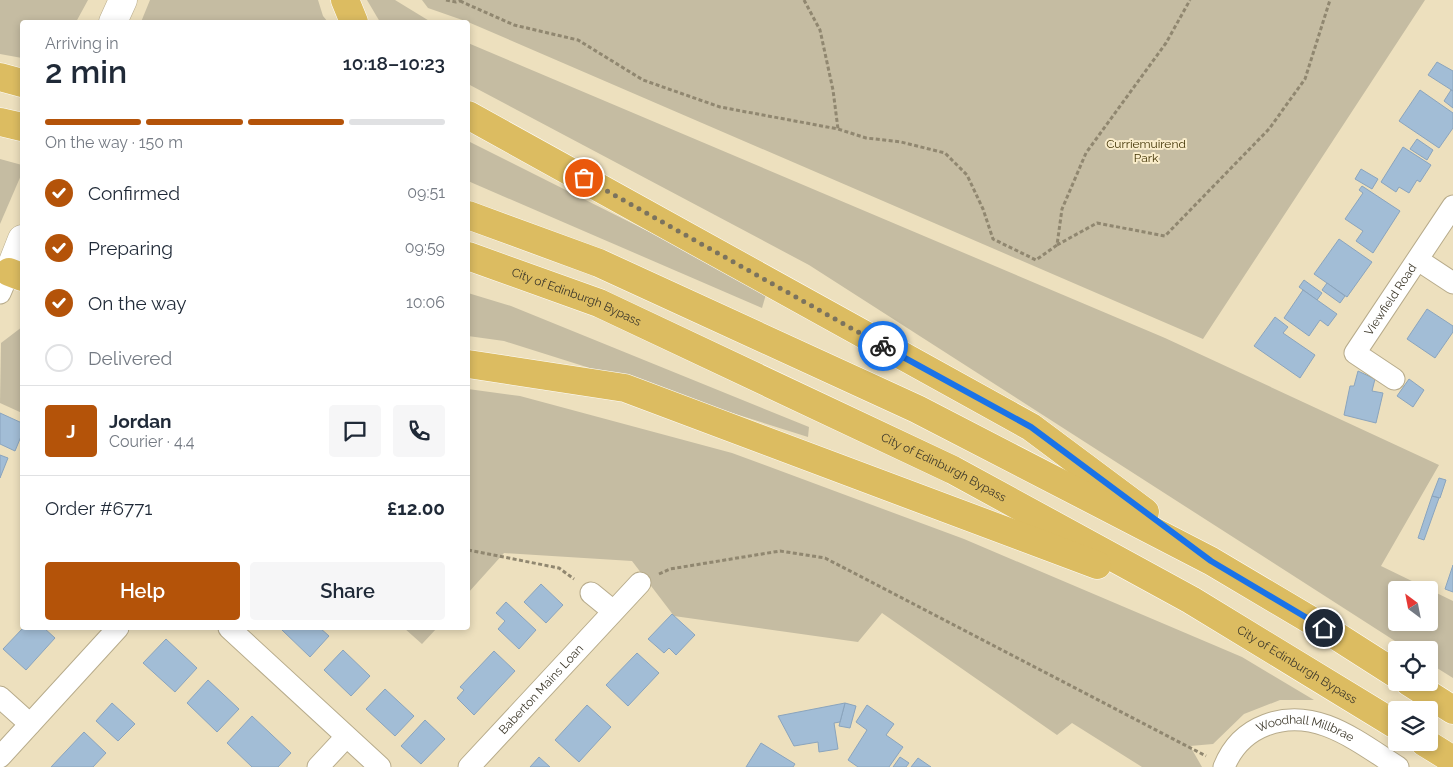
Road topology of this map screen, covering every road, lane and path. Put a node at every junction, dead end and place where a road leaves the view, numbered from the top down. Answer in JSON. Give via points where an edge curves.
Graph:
{"nodes":[{"id":1,"x":123,"y":0,"type":"edge"},
{"id":2,"x":345,"y":0,"type":"edge"},
{"id":3,"x":446,"y":0,"type":"edge"},
{"id":4,"x":462,"y":0,"type":"edge"},
{"id":5,"x":804,"y":0,"type":"edge"},
{"id":6,"x":1190,"y":0,"type":"edge"},
{"id":7,"x":1330,"y":0,"type":"edge"},
{"id":8,"x":114,"y":20,"type":"edge"},
{"id":9,"x":353,"y":20,"type":"edge"},
{"id":10,"x":0,"y":77,"type":"edge"},
{"id":11,"x":20,"y":82,"type":"edge"},
{"id":12,"x":470,"y":116,"type":"edge"},
{"id":13,"x":0,"y":122,"type":"edge"},
{"id":14,"x":20,"y":127,"type":"edge"},
{"id":15,"x":838,"y":129,"type":"junction"},
{"id":16,"x":1453,"y":206,"type":"edge"},
{"id":17,"x":470,"y":216,"type":"edge"},
{"id":18,"x":1057,"y":245,"type":"junction"},
{"id":19,"x":20,"y":246,"type":"edge"},
{"id":20,"x":470,"y":257,"type":"edge"},
{"id":21,"x":1418,"y":260,"type":"junction"},
{"id":22,"x":10,"y":281,"type":"edge"},
{"id":23,"x":1453,"y":283,"type":"edge"},
{"id":24,"x":470,"y":364,"type":"edge"},
{"id":25,"x":1394,"y":379,"type":"dead end"},
{"id":26,"x":470,"y":550,"type":"edge"},
{"id":27,"x":1211,"y":561,"type":"junction"},
{"id":28,"x":640,"y":583,"type":"joint"},
{"id":29,"x":591,"y":593,"type":"joint"},
{"id":30,"x":1191,"y":600,"type":"junction"},
{"id":31,"x":613,"y":611,"type":"junction"},
{"id":32,"x":116,"y":630,"type":"edge"},
{"id":33,"x":231,"y":630,"type":"edge"},
{"id":34,"x":1388,"y":669,"type":"edge"},
{"id":35,"x":1424,"y":691,"type":"edge"},
{"id":36,"x":0,"y":697,"type":"edge"},
{"id":37,"x":1453,"y":710,"type":"edge"},
{"id":38,"x":1388,"y":720,"type":"edge"},
{"id":39,"x":30,"y":724,"type":"junction"},
{"id":40,"x":346,"y":737,"type":"junction"},
{"id":41,"x":1438,"y":751,"type":"edge"},
{"id":42,"x":0,"y":757,"type":"edge"},
{"id":43,"x":1453,"y":760,"type":"edge"},
{"id":44,"x":318,"y":767,"type":"edge"},
{"id":45,"x":380,"y":767,"type":"edge"},
{"id":46,"x":469,"y":767,"type":"edge"},
{"id":47,"x":1224,"y":767,"type":"edge"},
{"id":48,"x":1398,"y":767,"type":"edge"}],
"edges":[{"from":1,"to":8,"type":"main road"},
{"from":2,"to":9,"type":"highway"},
{"from":3,"to":4,"type":"path"},
{"from":4,"to":15,"type":"path","via":[[514,25],[578,40],[644,80],[720,107]]},
{"from":5,"to":15,"type":"path","via":[[820,30]]},
{"from":6,"to":18,"type":"path","via":[[1166,43],[1086,153],[1062,209]]},
{"from":7,"to":18,"type":"path","via":[[1305,79],[1269,130],[1165,236],[1097,223]]},
{"from":10,"to":11,"type":"highway"},
{"from":12,"to":27,"type":"highway","via":[[1031,427]]},
{"from":13,"to":14,"type":"highway"},
{"from":15,"to":18,"type":"path","via":[[866,138],[901,142],[945,153],[967,176],[993,239],[1036,260]]},
{"from":16,"to":21,"type":"street","name":"Viewfield Road"},
{"from":17,"to":27,"type":"highway","via":[[599,263],[917,409]]},
{"from":19,"to":22,"type":"main road"},
{"from":20,"to":30,"type":"highway","name":"City of Edinburgh Bypass","via":[[599,303],[935,462]]},
{"from":21,"to":23,"type":"street"},
{"from":21,"to":25,"type":"street","name":"Viewfield Road","via":[[1355,354]]},
{"from":24,"to":30,"type":"highway","via":[[625,388]]},
{"from":26,"to":29,"type":"path","via":[[559,568]]},
{"from":27,"to":34,"type":"highway"},
{"from":28,"to":31,"type":"street","name":"Baberton Mains Loan"},
{"from":28,"to":47,"type":"path","via":[[670,569],[780,551],[825,558]]},
{"from":29,"to":31,"type":"street"},
{"from":30,"to":38,"type":"highway","name":"City of Edinburgh Bypass"},
{"from":31,"to":46,"type":"street","name":"Baberton Mains Loan"},
{"from":32,"to":39,"type":"street"},
{"from":33,"to":40,"type":"street"},
{"from":35,"to":37,"type":"highway"},
{"from":36,"to":39,"type":"street"},
{"from":39,"to":42,"type":"street"},
{"from":40,"to":44,"type":"street"},
{"from":40,"to":45,"type":"street"},
{"from":41,"to":43,"type":"highway"},
{"from":47,"to":48,"type":"street","name":"Woodhall Millbrae","via":[[1233,749],[1258,728],[1295,718],[1325,724]]}]}
